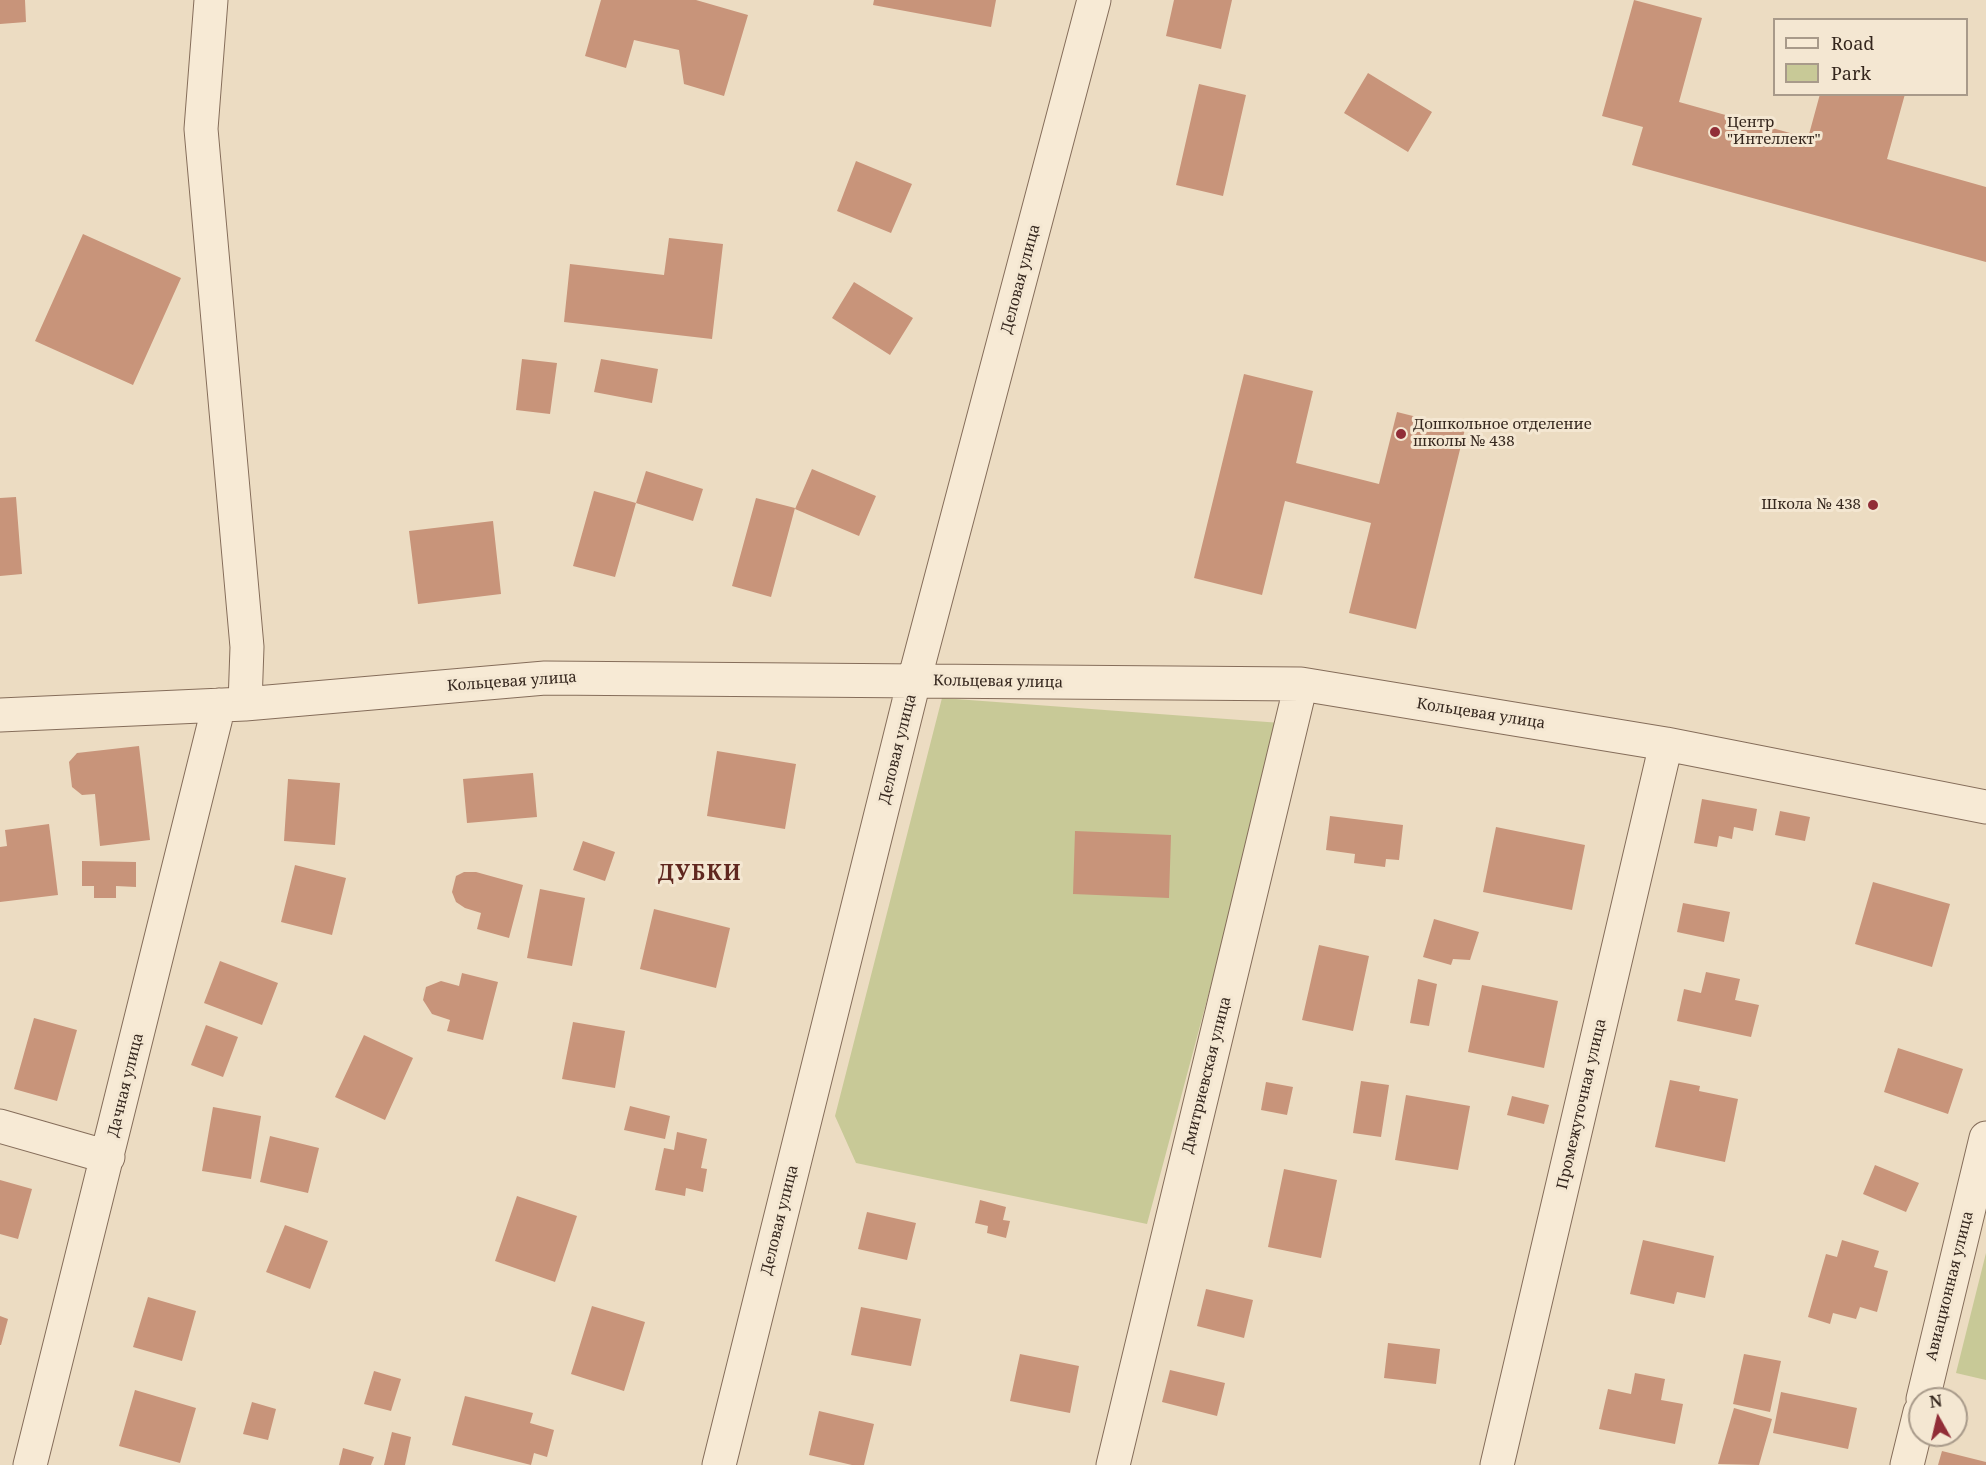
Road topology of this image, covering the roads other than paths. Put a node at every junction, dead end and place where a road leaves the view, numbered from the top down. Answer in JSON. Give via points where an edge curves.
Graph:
{"nodes":[{"id":1,"x":210,"y":0,"type":"edge"},
{"id":2,"x":1094,"y":0,"type":"edge"},
{"id":3,"x":914,"y":681,"type":"junction"},
{"id":4,"x":1301,"y":684,"type":"junction"},
{"id":5,"x":232,"y":705,"type":"junction"},
{"id":6,"x":0,"y":715,"type":"edge"},
{"id":7,"x":1666,"y":744,"type":"junction"},
{"id":8,"x":1986,"y":807,"type":"edge"},
{"id":9,"x":0,"y":1126,"type":"edge"},
{"id":10,"x":1986,"y":1138,"type":"edge"},
{"id":11,"x":108,"y":1157,"type":"junction"},
{"id":12,"x":1926,"y":1387,"type":"edge"},
{"id":13,"x":1911,"y":1447,"type":"edge"},
{"id":14,"x":30,"y":1465,"type":"edge"},
{"id":15,"x":719,"y":1465,"type":"edge"},
{"id":16,"x":1113,"y":1465,"type":"edge"},
{"id":17,"x":1497,"y":1465,"type":"edge"},
{"id":18,"x":1907,"y":1465,"type":"edge"}],
"edges":[{"from":1,"to":5,"type":"street","name":"Дачная улица","via":[[201,129],[247,646]]},
{"from":2,"to":3,"type":"street","name":"Деловая улица"},
{"from":3,"to":4,"type":"street","name":"Кольцевая улица"},
{"from":3,"to":5,"type":"street","name":"Кольцевая улица","via":[[545,678]]},
{"from":3,"to":15,"type":"street","name":"Деловая улица"},
{"from":4,"to":7,"type":"street","name":"Кольцевая улица"},
{"from":4,"to":16,"type":"street","name":"Дмитриевская улица"},
{"from":5,"to":6,"type":"street","name":"Кольцевая улица"},
{"from":5,"to":11,"type":"street","name":"Дачная улица"},
{"from":7,"to":8,"type":"street","name":"Кольцевая улица"},
{"from":7,"to":17,"type":"street","name":"Промежуточная улица"},
{"from":9,"to":11,"type":"street"},
{"from":10,"to":12,"type":"street","name":"Авиационная улица"},
{"from":11,"to":14,"type":"street","name":"Дачная улица"},
{"from":13,"to":18,"type":"street"}]}
